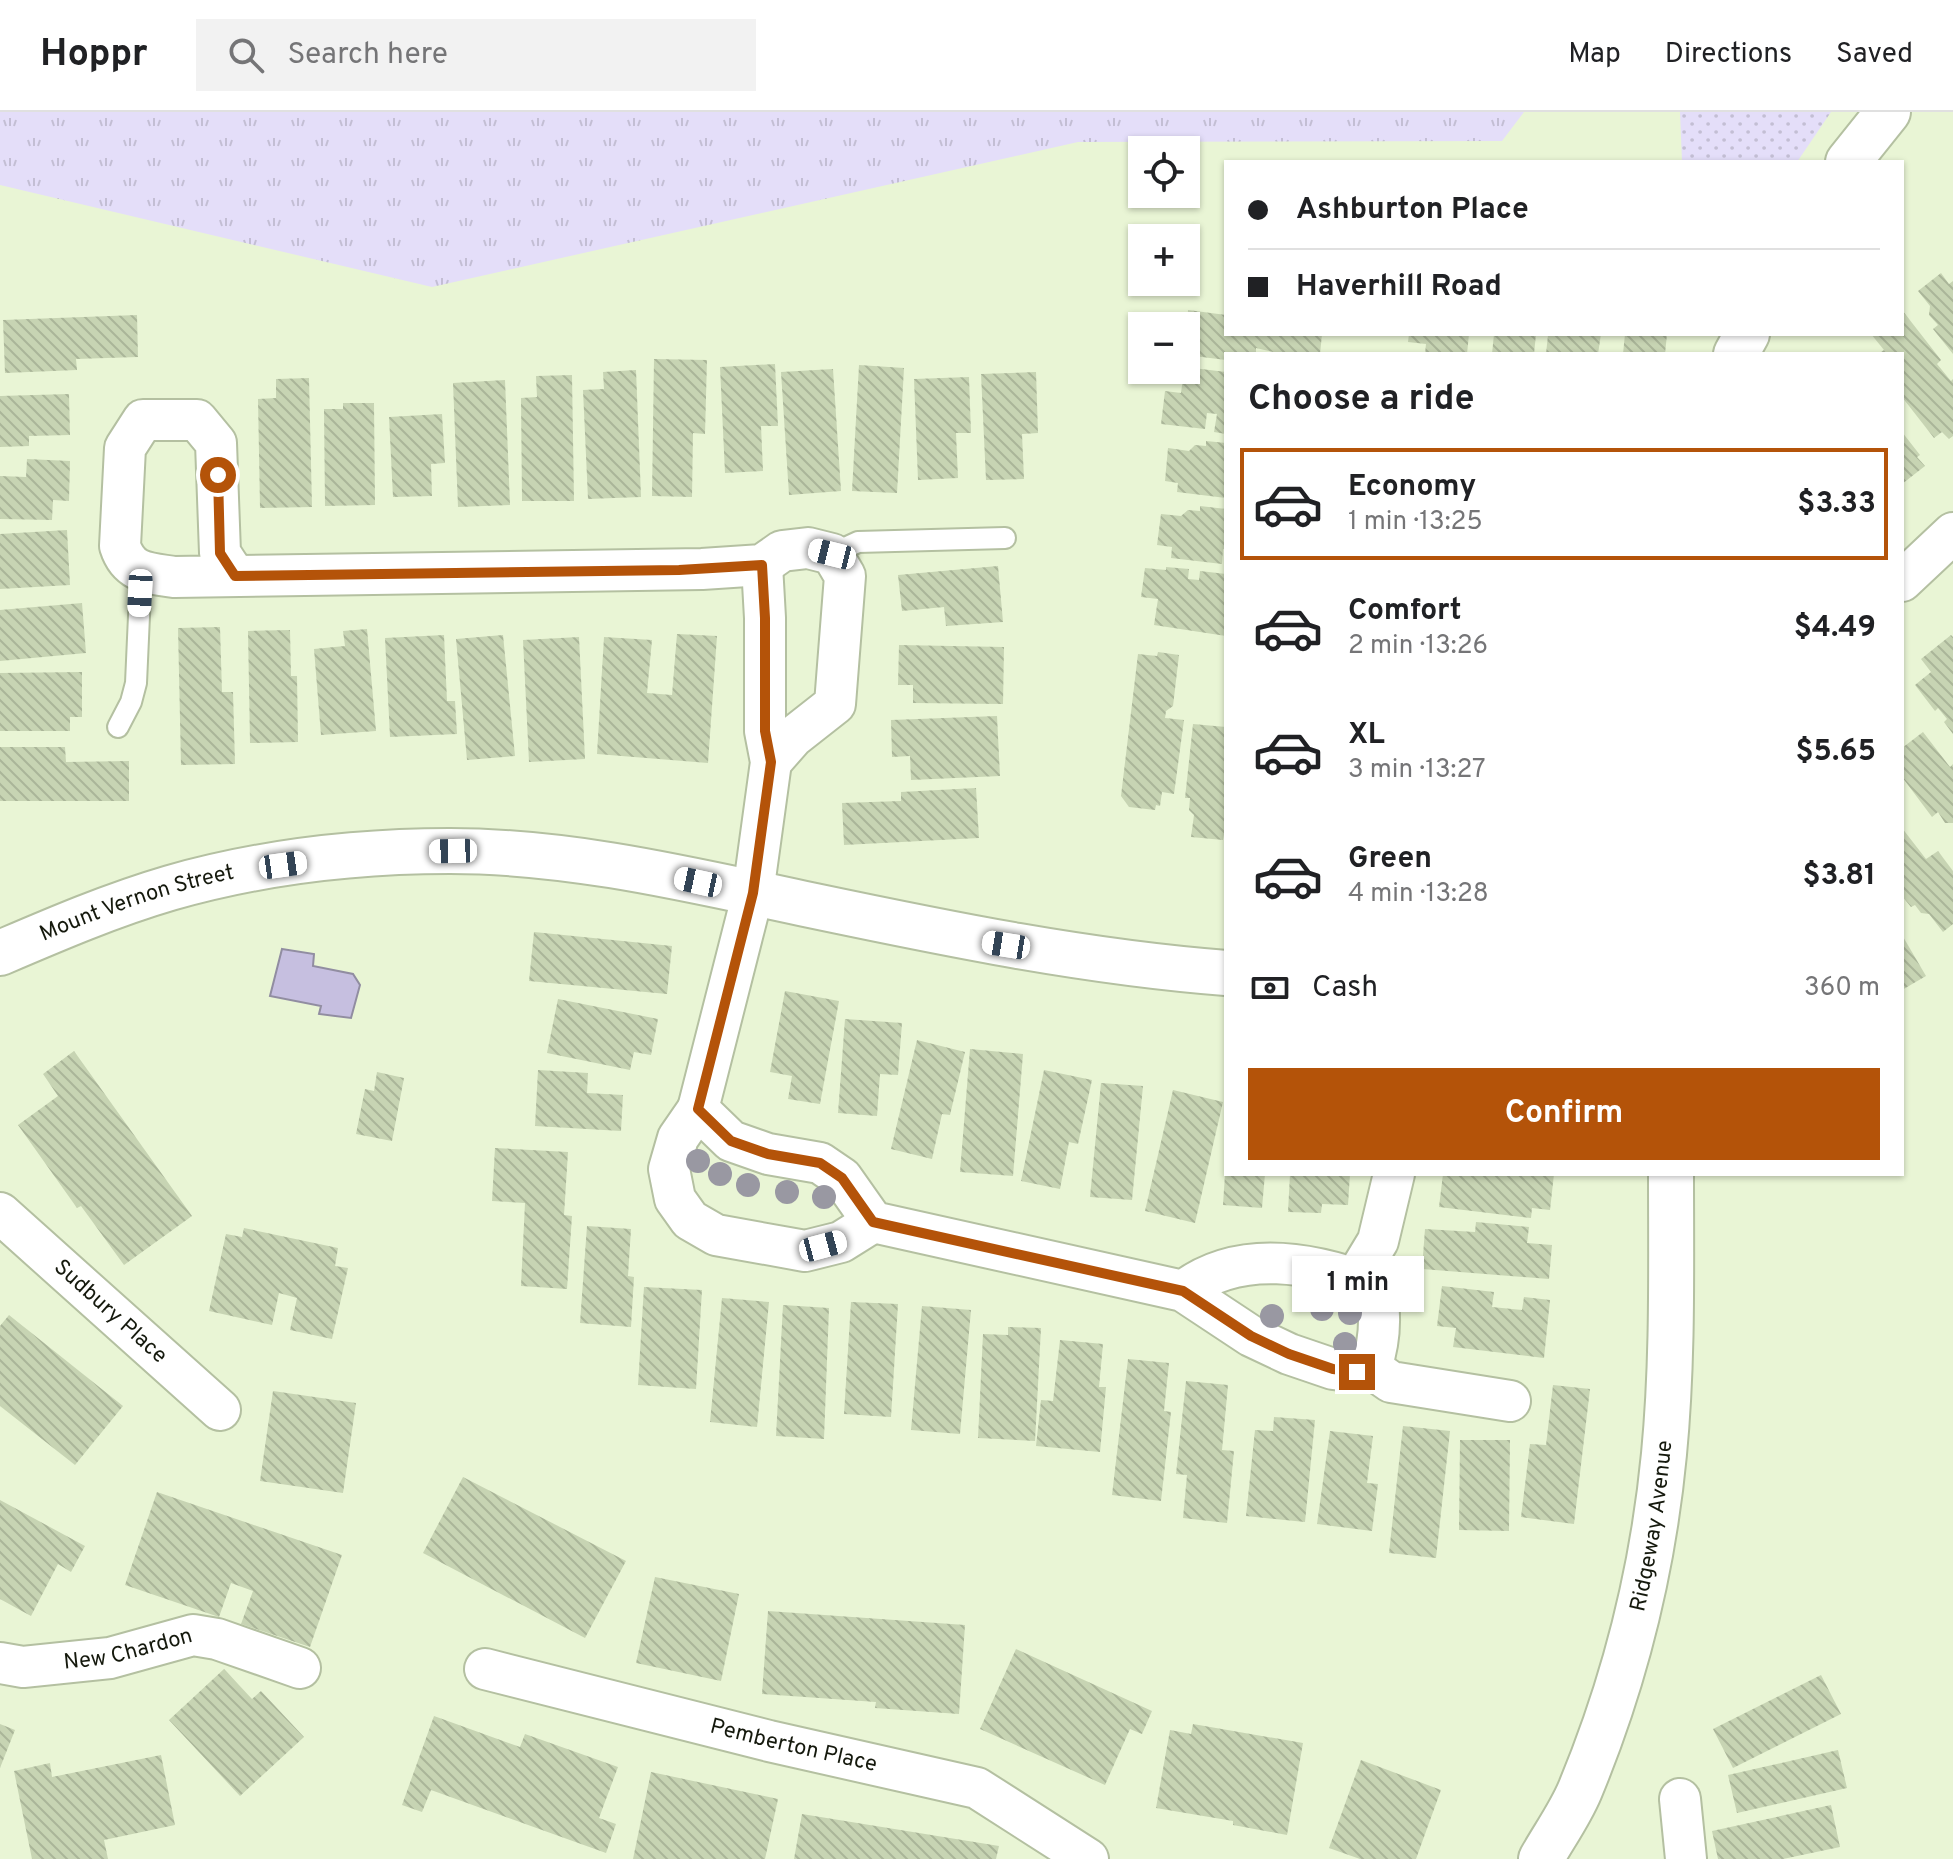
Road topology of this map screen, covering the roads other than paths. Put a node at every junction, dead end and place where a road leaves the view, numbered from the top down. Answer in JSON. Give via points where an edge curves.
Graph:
{"nodes":[{"id":1,"x":1888,"y":112,"type":"edge"},
{"id":2,"x":1850,"y":160,"type":"edge"},
{"id":3,"x":1953,"y":533,"type":"edge"},
{"id":4,"x":1005,"y":538,"type":"dead end"},
{"id":5,"x":832,"y":554,"type":"junction"},
{"id":6,"x":762,"y":565,"type":"junction"},
{"id":7,"x":141,"y":571,"type":"junction"},
{"id":8,"x":235,"y":576,"type":"junction"},
{"id":9,"x":1904,"y":579,"type":"edge"},
{"id":10,"x":118,"y":727,"type":"dead end"},
{"id":11,"x":771,"y":762,"type":"junction"},
{"id":12,"x":753,"y":893,"type":"junction"},
{"id":13,"x":0,"y":953,"type":"edge"},
{"id":14,"x":1224,"y":973,"type":"edge"},
{"id":15,"x":698,"y":1109,"type":"junction"},
{"id":16,"x":1394,"y":1176,"type":"edge"},
{"id":17,"x":1671,"y":1176,"type":"edge"},
{"id":18,"x":0,"y":1213,"type":"edge"},
{"id":19,"x":873,"y":1222,"type":"junction"},
{"id":20,"x":1355,"y":1279,"type":"junction"},
{"id":21,"x":1183,"y":1291,"type":"junction"},
{"id":22,"x":1371,"y":1368,"type":"junction"},
{"id":23,"x":1510,"y":1401,"type":"dead end"},
{"id":24,"x":220,"y":1410,"type":"dead end"},
{"id":25,"x":0,"y":1663,"type":"edge"},
{"id":26,"x":300,"y":1668,"type":"dead end"},
{"id":27,"x":485,"y":1669,"type":"dead end"},
{"id":28,"x":1680,"y":1799,"type":"dead end"},
{"id":29,"x":1088,"y":1859,"type":"edge"},
{"id":30,"x":1541,"y":1859,"type":"edge"},
{"id":31,"x":1686,"y":1859,"type":"edge"}],
"edges":[{"from":1,"to":2,"type":"street"},
{"from":3,"to":9,"type":"street"},
{"from":4,"to":5,"type":"lane","via":[[858,542]]},
{"from":5,"to":6,"type":"street","via":[[808,548],[782,551]]},
{"from":5,"to":11,"type":"street","via":[[845,576],[835,704]]},
{"from":6,"to":8,"type":"street"},
{"from":6,"to":11,"type":"street","via":[[765,731]]},
{"from":7,"to":8,"type":"street","via":[[174,577]]},
{"from":7,"to":8,"type":"street","via":[[124,559],[120,546],[125,448],[143,420],[197,420],[216,443],[220,553]]},
{"from":7,"to":10,"type":"lane","via":[[136,683]]},
{"from":11,"to":12,"type":"street"},
{"from":12,"to":13,"type":"street","name":"Mount Vernon Street","via":[[571,859],[453,851],[353,855],[171,888]]},
{"from":12,"to":14,"type":"street","name":"Mount Vernon Street","via":[[974,940]]},
{"from":12,"to":15,"type":"street"},
{"from":15,"to":19,"type":"street","via":[[731,1141],[820,1163],[842,1178]]},
{"from":15,"to":19,"type":"street","via":[[678,1138],[669,1169],[675,1199],[690,1220],[716,1235],[805,1251],[841,1242]]},
{"from":16,"to":20,"type":"street","via":[[1378,1241]]},
{"from":17,"to":30,"type":"street","name":"Ridgeway Avenue","via":[[1669,1378],[1650,1559],[1621,1674],[1579,1792]]},
{"from":18,"to":24,"type":"street","name":"Sudbury Place"},
{"from":19,"to":21,"type":"street"},
{"from":20,"to":21,"type":"street","via":[[1307,1266],[1260,1262],[1223,1269]]},
{"from":20,"to":22,"type":"street","via":[[1375,1286],[1381,1308]]},
{"from":21,"to":22,"type":"street","via":[[1289,1354],[1333,1369]]},
{"from":22,"to":23,"type":"street","via":[[1391,1382]]},
{"from":25,"to":26,"type":"street","name":"New Chardon","via":[[23,1667],[110,1658],[193,1635]]},
{"from":27,"to":29,"type":"street","name":"Pemberton Place","via":[[977,1788]]},
{"from":28,"to":31,"type":"street"}]}
